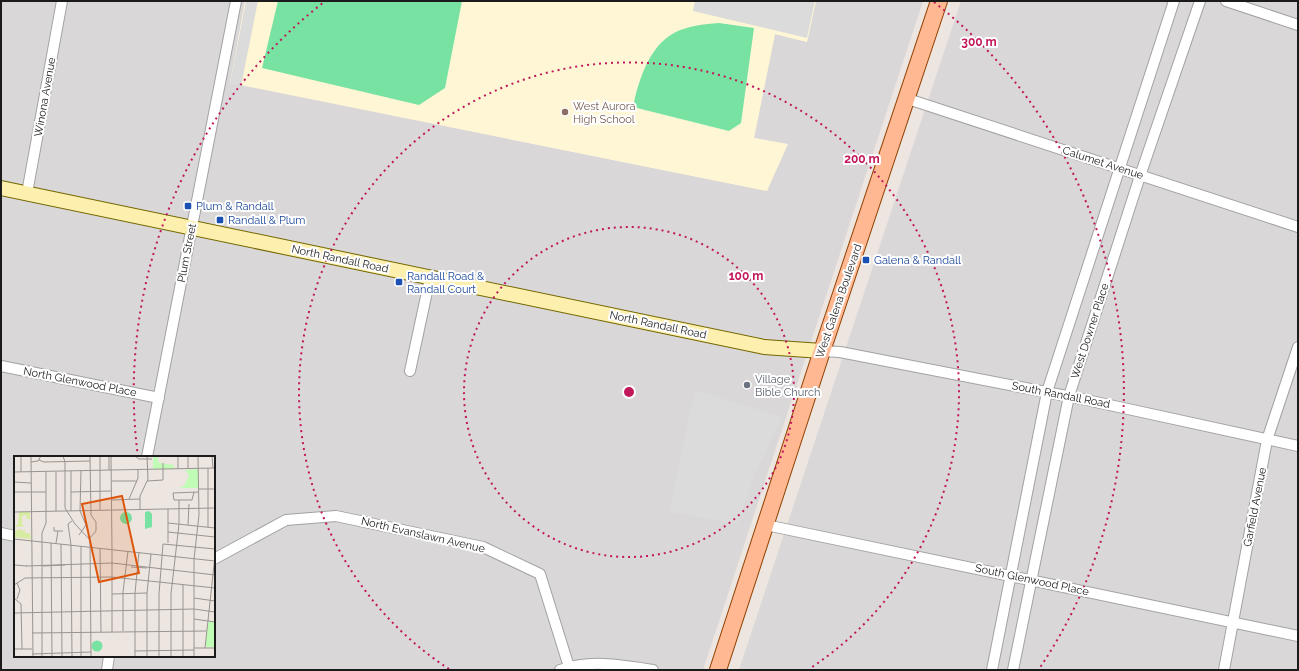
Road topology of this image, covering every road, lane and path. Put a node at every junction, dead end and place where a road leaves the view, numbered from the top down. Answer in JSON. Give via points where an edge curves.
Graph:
{"nodes":[{"id":1,"x":62,"y":1,"type":"edge"},
{"id":2,"x":236,"y":1,"type":"edge"},
{"id":3,"x":939,"y":1,"type":"edge"},
{"id":4,"x":1174,"y":1,"type":"edge"},
{"id":5,"x":1200,"y":1,"type":"edge"},
{"id":6,"x":1226,"y":1,"type":"edge"},
{"id":7,"x":1298,"y":25,"type":"edge"},
{"id":8,"x":908,"y":99,"type":"junction"},
{"id":9,"x":1121,"y":170,"type":"junction"},
{"id":10,"x":1140,"y":176,"type":"junction"},
{"id":11,"x":1,"y":188,"type":"edge"},
{"id":12,"x":27,"y":193,"type":"junction"},
{"id":13,"x":192,"y":227,"type":"junction"},
{"id":14,"x":1298,"y":227,"type":"edge"},
{"id":15,"x":430,"y":278,"type":"junction"},
{"id":16,"x":1298,"y":347,"type":"edge"},
{"id":17,"x":822,"y":351,"type":"junction"},
{"id":18,"x":1,"y":366,"type":"edge"},
{"id":19,"x":410,"y":371,"type":"dead end"},
{"id":20,"x":1047,"y":392,"type":"junction"},
{"id":21,"x":1069,"y":396,"type":"junction"},
{"id":22,"x":159,"y":398,"type":"junction"},
{"id":23,"x":1267,"y":440,"type":"junction"},
{"id":24,"x":1298,"y":446,"type":"edge"},
{"id":25,"x":147,"y":456,"type":"edge"},
{"id":26,"x":766,"y":525,"type":"junction"},
{"id":27,"x":1,"y":533,"type":"edge"},
{"id":28,"x":14,"y":536,"type":"edge"},
{"id":29,"x":215,"y":558,"type":"edge"},
{"id":30,"x":1010,"y":576,"type":"junction"},
{"id":31,"x":1032,"y":580,"type":"junction"},
{"id":32,"x":1233,"y":623,"type":"junction"},
{"id":33,"x":1298,"y":636,"type":"edge"},
{"id":34,"x":109,"y":657,"type":"edge"},
{"id":35,"x":564,"y":668,"type":"edge"},
{"id":36,"x":107,"y":670,"type":"edge"},
{"id":37,"x":653,"y":670,"type":"edge"},
{"id":38,"x":718,"y":670,"type":"edge"},
{"id":39,"x":992,"y":670,"type":"edge"},
{"id":40,"x":1013,"y":670,"type":"edge"},
{"id":41,"x":1224,"y":670,"type":"edge"}],
"edges":[{"from":1,"to":12,"type":"street","name":"Winona Avenue"},
{"from":2,"to":13,"type":"street","name":"Plum Street"},
{"from":3,"to":8,"type":"main road","name":"West Galena Boulevard"},
{"from":4,"to":9,"type":"street","name":"West Downer Place"},
{"from":5,"to":10,"type":"street","name":"West Downer Place"},
{"from":6,"to":7,"type":"street"},
{"from":8,"to":9,"type":"street","name":"Calumet Avenue"},
{"from":8,"to":17,"type":"main road","name":"West Galena Boulevard"},
{"from":9,"to":10,"type":"street","name":"Calumet Avenue"},
{"from":9,"to":20,"type":"street","name":"West Downer Place"},
{"from":10,"to":14,"type":"street","name":"Calumet Avenue"},
{"from":10,"to":21,"type":"street","name":"West Downer Place"},
{"from":11,"to":12,"type":"main road","name":"North Randall Road"},
{"from":12,"to":13,"type":"main road","name":"North Randall Road"},
{"from":13,"to":15,"type":"main road","name":"North Randall Road"},
{"from":13,"to":22,"type":"street","name":"Plum Street"},
{"from":15,"to":17,"type":"main road","name":"North Randall Road","via":[[764,347]]},
{"from":15,"to":19,"type":"street"},
{"from":16,"to":23,"type":"street","name":"Garfield Avenue"},
{"from":17,"to":20,"type":"street","name":"South Randall Road","via":[[840,352]]},
{"from":17,"to":26,"type":"main road","name":"West Galena Boulevard"},
{"from":18,"to":22,"type":"street","name":"North Glenwood Place"},
{"from":20,"to":21,"type":"street","name":"South Randall Road"},
{"from":20,"to":30,"type":"street","name":"West Downer Place"},
{"from":21,"to":23,"type":"street","name":"South Randall Road"},
{"from":21,"to":31,"type":"street","name":"West Downer Place"},
{"from":22,"to":25,"type":"street","name":"Plum Street"},
{"from":23,"to":24,"type":"street","name":"South Randall Road"},
{"from":23,"to":32,"type":"street","name":"Garfield Avenue"},
{"from":26,"to":30,"type":"street","name":"South Glenwood Place"},
{"from":26,"to":38,"type":"main road","name":"West Galena Boulevard"},
{"from":27,"to":28,"type":"street"},
{"from":29,"to":35,"type":"street","name":"North Evanslawn Avenue","via":[[286,520],[336,516],[483,547],[540,574]]},
{"from":30,"to":31,"type":"street","name":"South Glenwood Place"},
{"from":30,"to":39,"type":"street","name":"West Downer Place"},
{"from":31,"to":32,"type":"street","name":"South Glenwood Place"},
{"from":31,"to":40,"type":"street","name":"West Downer Place"},
{"from":32,"to":33,"type":"street","name":"South Glenwood Place"},
{"from":32,"to":41,"type":"street","name":"Garfield Avenue"},
{"from":34,"to":36,"type":"street"},
{"from":35,"to":37,"type":"street","via":[[602,663]]}]}
